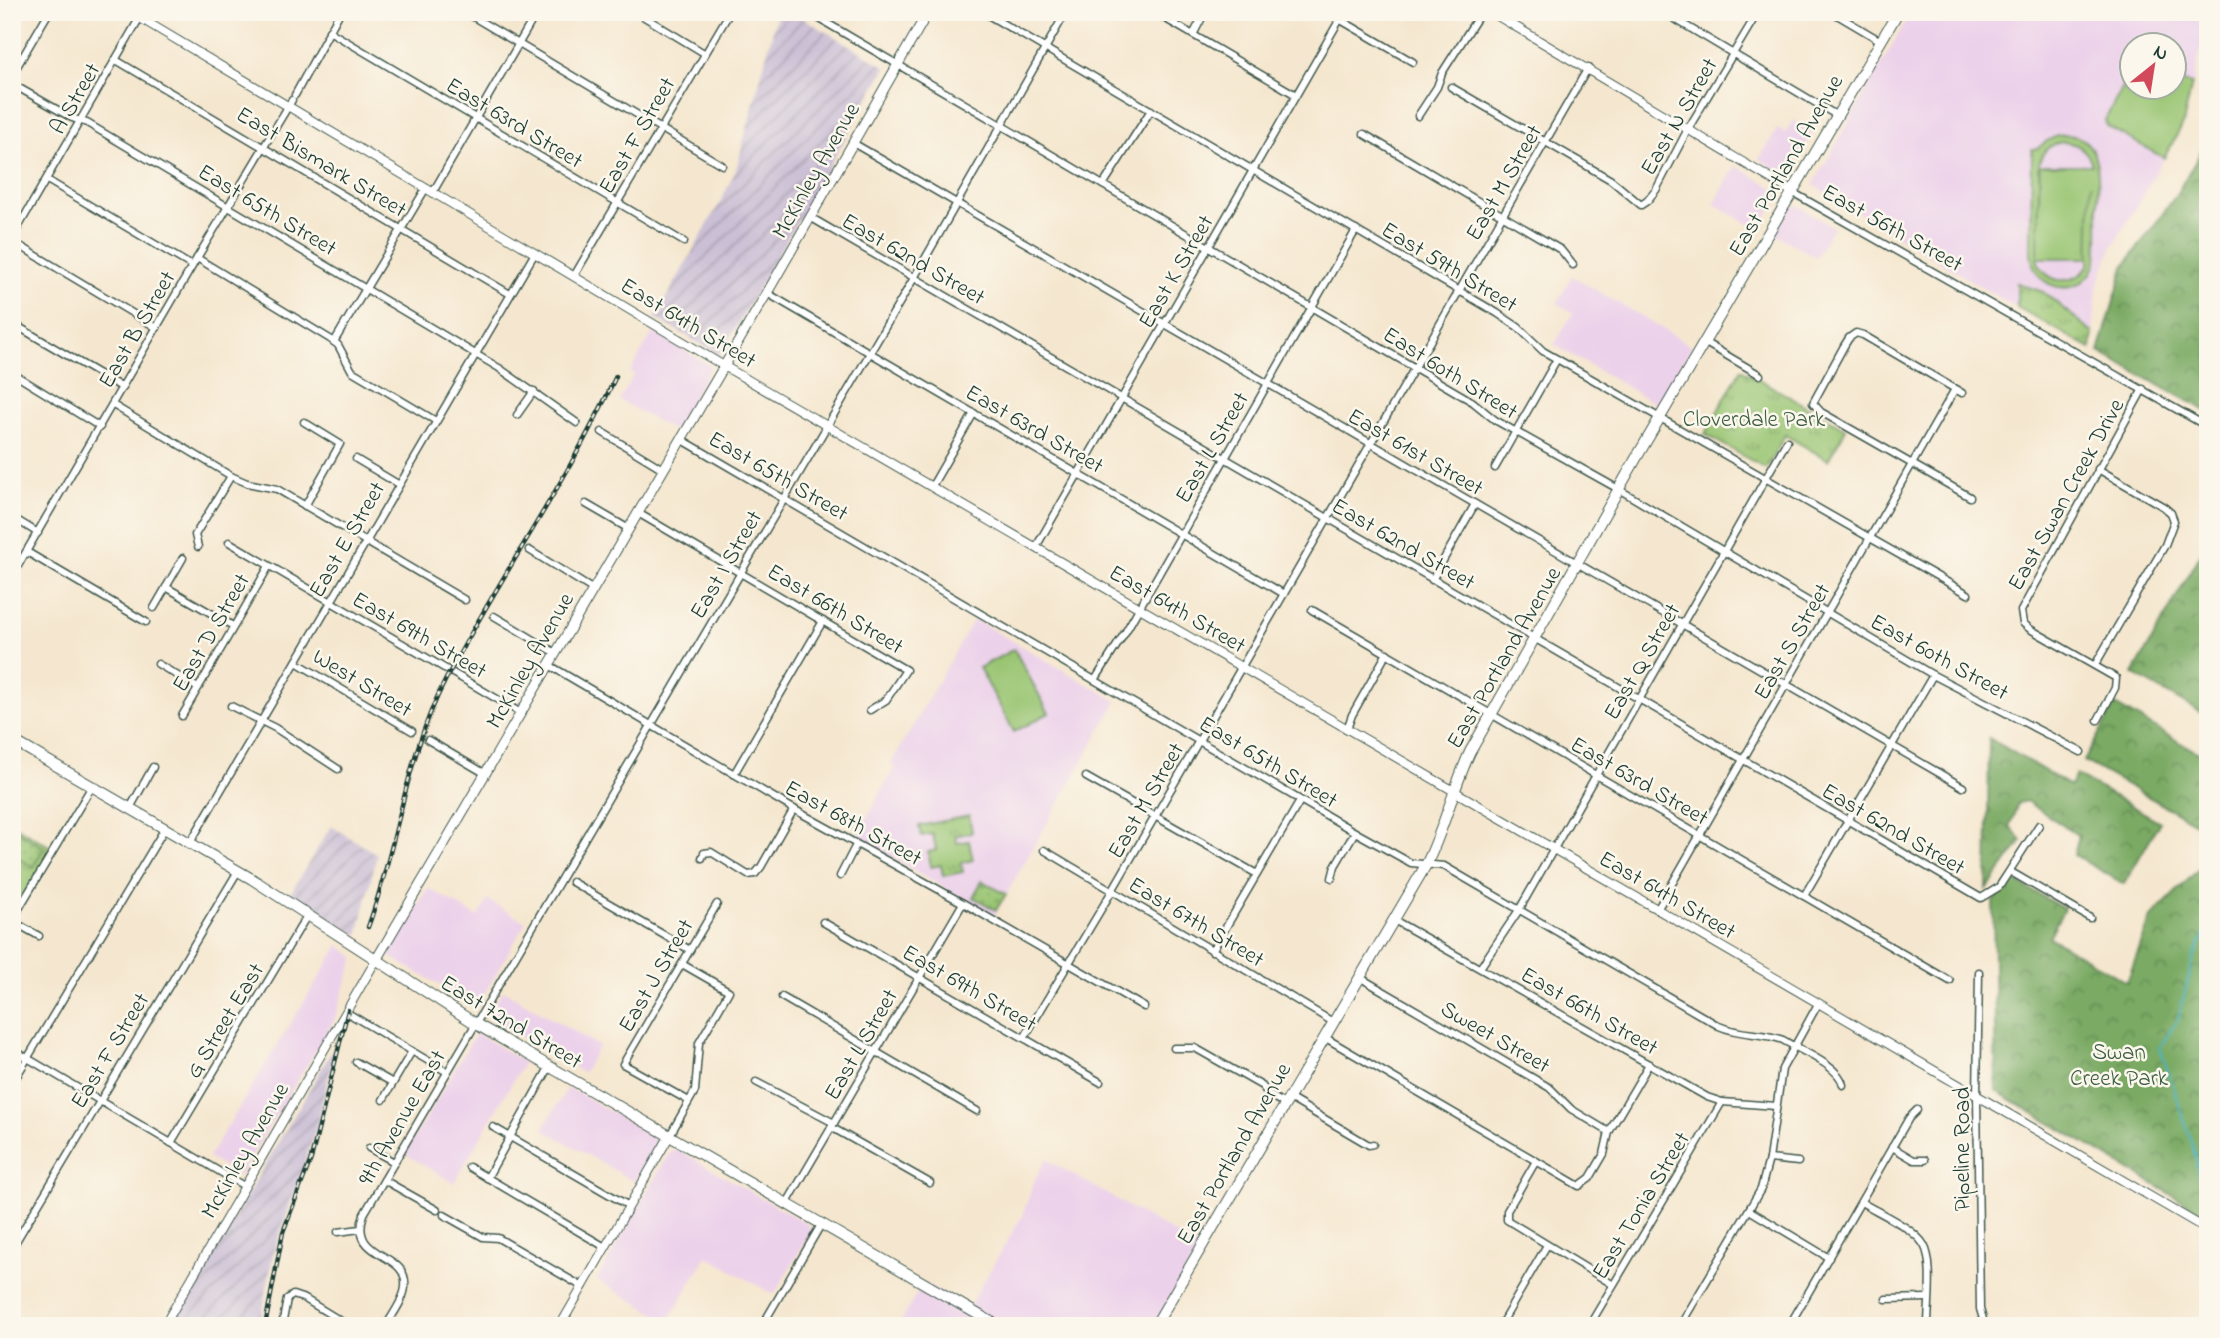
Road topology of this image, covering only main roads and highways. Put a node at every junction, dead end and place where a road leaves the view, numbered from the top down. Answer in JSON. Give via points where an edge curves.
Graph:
{"nodes":[{"id":1,"x":928,"y":12,"type":"edge"},
{"id":2,"x":1898,"y":12,"type":"edge"},
{"id":3,"x":12,"y":740,"type":"edge"},
{"id":4,"x":376,"y":960,"type":"junction"},
{"id":5,"x":998,"y":1326,"type":"edge"},
{"id":6,"x":1155,"y":1326,"type":"edge"}],
"edges":[{"from":1,"to":4,"type":"main road","name":"McKinley Avenue"},
{"from":2,"to":6,"type":"main road","name":"East Portland Avenue","via":[[1470,752],[1426,865]]},
{"from":3,"to":4,"type":"main road","name":"East 72nd Street","via":[[238,871]]},
{"from":4,"to":5,"type":"main road","name":"East 72nd Street","via":[[476,1024]]}]}
